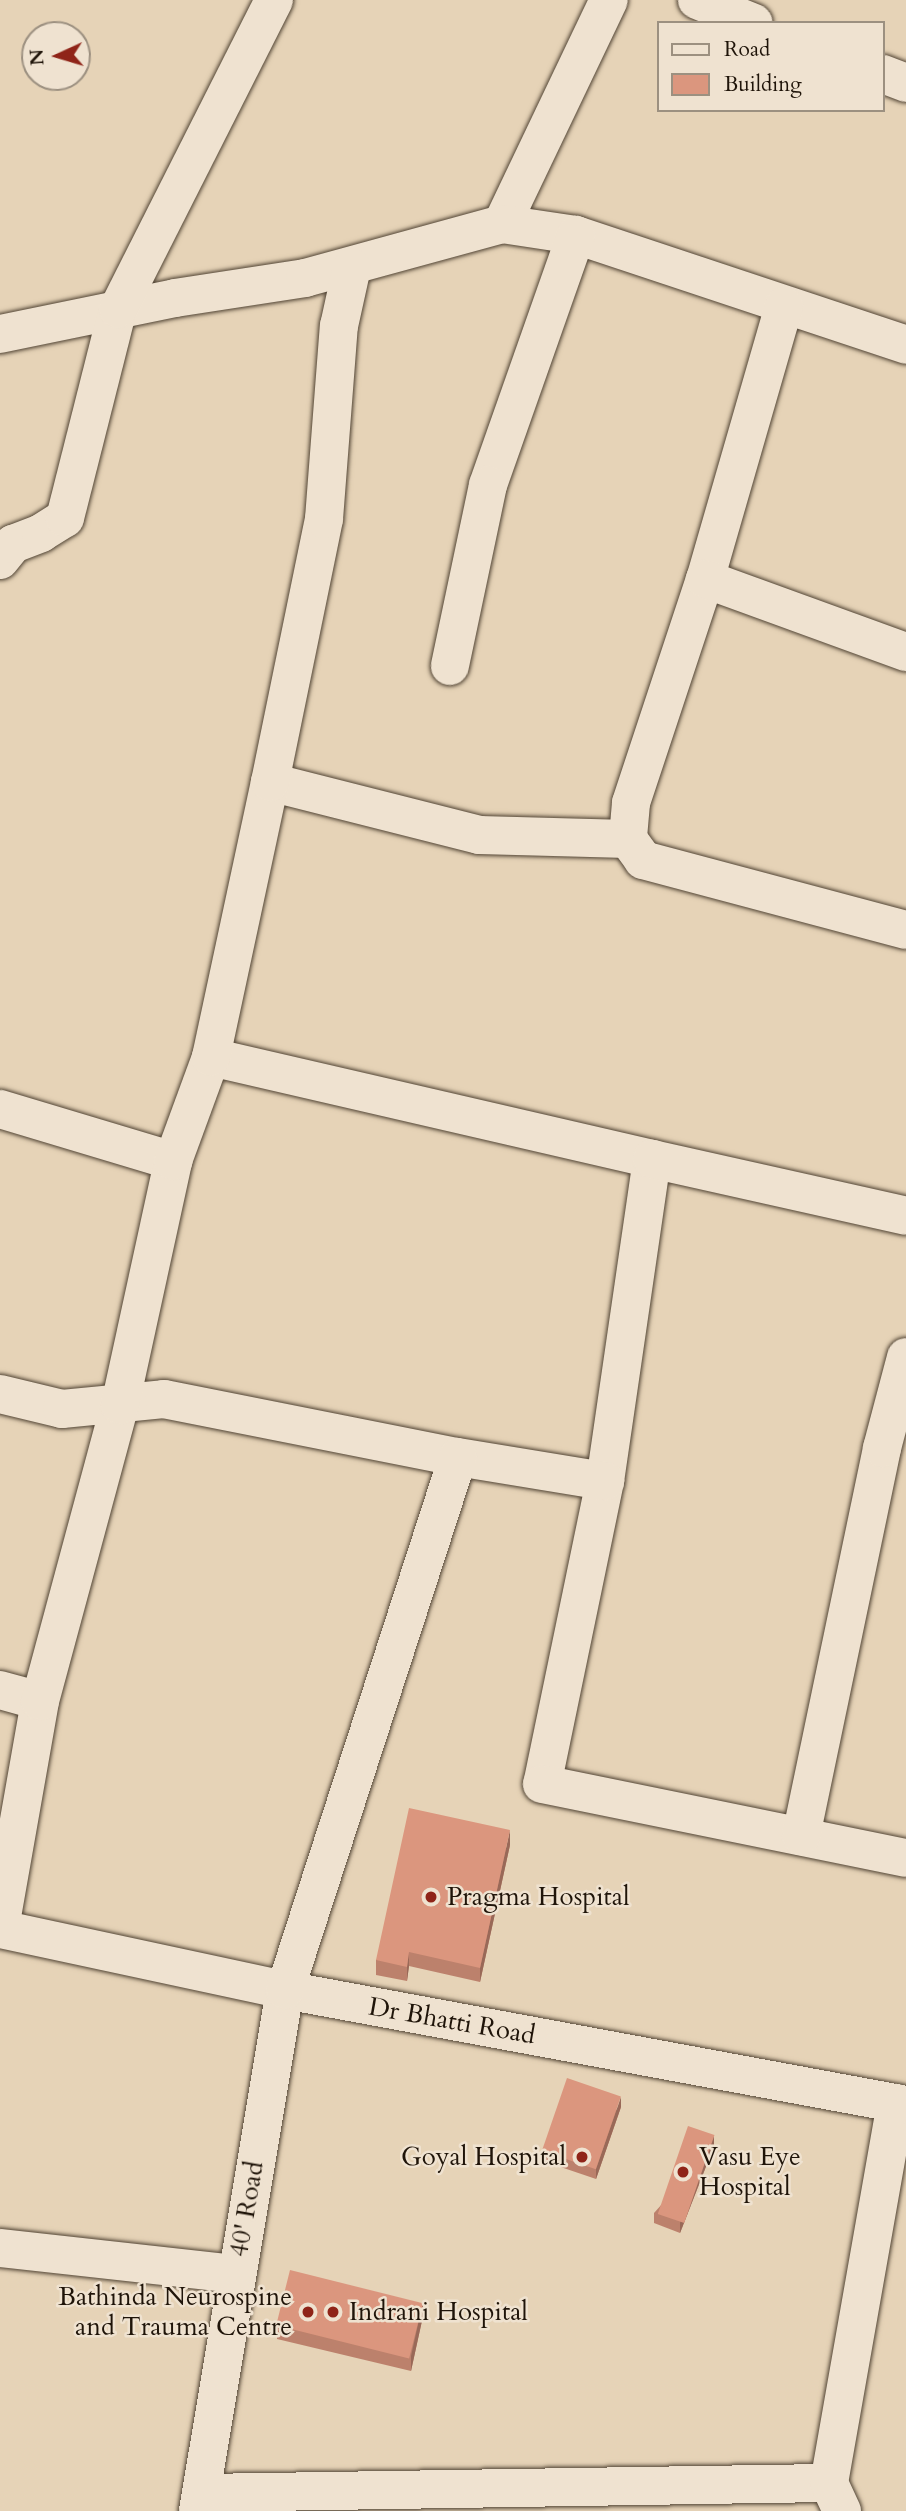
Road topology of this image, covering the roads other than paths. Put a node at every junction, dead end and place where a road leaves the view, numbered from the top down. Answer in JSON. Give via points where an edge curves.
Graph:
{"nodes":[{"id":1,"x":274,"y":0,"type":"edge"},
{"id":2,"x":609,"y":0,"type":"edge"},
{"id":3,"x":697,"y":0,"type":"edge"},
{"id":4,"x":749,"y":21,"type":"edge"},
{"id":5,"x":885,"y":75,"type":"edge"},
{"id":6,"x":906,"y":83,"type":"edge"},
{"id":7,"x":502,"y":224,"type":"junction"},
{"id":8,"x":576,"y":235,"type":"junction"},
{"id":9,"x":352,"y":267,"type":"junction"},
{"id":10,"x":784,"y":306,"type":"junction"},
{"id":11,"x":118,"y":309,"type":"junction"},
{"id":12,"x":0,"y":334,"type":"edge"},
{"id":13,"x":906,"y":345,"type":"edge"},
{"id":14,"x":0,"y":560,"type":"edge"},
{"id":15,"x":705,"y":579,"type":"junction"},
{"id":16,"x":906,"y":652,"type":"edge"},
{"id":17,"x":450,"y":666,"type":"dead end"},
{"id":18,"x":270,"y":782,"type":"junction"},
{"id":19,"x":628,"y":839,"type":"junction"},
{"id":20,"x":906,"y":930,"type":"edge"},
{"id":21,"x":211,"y":1057,"type":"junction"},
{"id":22,"x":0,"y":1109,"type":"edge"},
{"id":23,"x":653,"y":1159,"type":"junction"},
{"id":24,"x":173,"y":1161,"type":"junction"},
{"id":25,"x":906,"y":1216,"type":"edge"},
{"id":26,"x":906,"y":1357,"type":"edge"},
{"id":27,"x":0,"y":1394,"type":"edge"},
{"id":28,"x":120,"y":1405,"type":"junction"},
{"id":29,"x":458,"y":1457,"type":"junction"},
{"id":30,"x":605,"y":1481,"type":"junction"},
{"id":31,"x":0,"y":1690,"type":"edge"},
{"id":32,"x":40,"y":1700,"type":"junction"},
{"id":33,"x":801,"y":1836,"type":"junction"},
{"id":34,"x":906,"y":1858,"type":"edge"},
{"id":35,"x":0,"y":1928,"type":"edge"},
{"id":36,"x":285,"y":1990,"type":"junction"},
{"id":37,"x":901,"y":2104,"type":"edge"},
{"id":38,"x":0,"y":2248,"type":"edge"},
{"id":39,"x":236,"y":2273,"type":"junction"},
{"id":40,"x":836,"y":2497,"type":"edge"},
{"id":41,"x":200,"y":2502,"type":"edge"}],
"edges":[{"from":1,"to":11,"type":"street"},
{"from":2,"to":7,"type":"street"},
{"from":3,"to":4,"type":"street"},
{"from":5,"to":6,"type":"street"},
{"from":7,"to":8,"type":"street"},
{"from":7,"to":9,"type":"street"},
{"from":8,"to":10,"type":"street"},
{"from":8,"to":17,"type":"street","via":[[488,485]]},
{"from":9,"to":11,"type":"street"},
{"from":9,"to":18,"type":"street","via":[[339,326],[324,519]]},
{"from":10,"to":13,"type":"street"},
{"from":10,"to":15,"type":"street"},
{"from":11,"to":12,"type":"street"},
{"from":11,"to":14,"type":"street","via":[[65,518],[13,544]]},
{"from":15,"to":16,"type":"street"},
{"from":15,"to":19,"type":"street","via":[[631,803]]},
{"from":18,"to":19,"type":"street","via":[[479,835]]},
{"from":18,"to":21,"type":"street"},
{"from":19,"to":20,"type":"street","via":[[643,860]]},
{"from":21,"to":23,"type":"street"},
{"from":21,"to":24,"type":"street"},
{"from":22,"to":24,"type":"street"},
{"from":23,"to":25,"type":"street"},
{"from":23,"to":30,"type":"street"},
{"from":24,"to":28,"type":"street"},
{"from":26,"to":33,"type":"street","via":[[882,1448]]},
{"from":27,"to":28,"type":"street","via":[[62,1409]]},
{"from":28,"to":29,"type":"street","via":[[164,1399]]},
{"from":28,"to":32,"type":"street"},
{"from":29,"to":30,"type":"street"},
{"from":29,"to":36,"type":"street","name":"40' Road"},
{"from":30,"to":33,"type":"street","via":[[542,1784]]},
{"from":31,"to":32,"type":"street"},
{"from":32,"to":35,"type":"street"},
{"from":33,"to":34,"type":"street"},
{"from":35,"to":36,"type":"street","name":"Dr Bhatti Road"},
{"from":36,"to":37,"type":"street","name":"Dr Bhatti Road"},
{"from":36,"to":39,"type":"street","name":"40' Road"},
{"from":37,"to":40,"type":"street"},
{"from":38,"to":39,"type":"street"},
{"from":39,"to":41,"type":"street","name":"40' Road"},
{"from":40,"to":41,"type":"street"}]}
